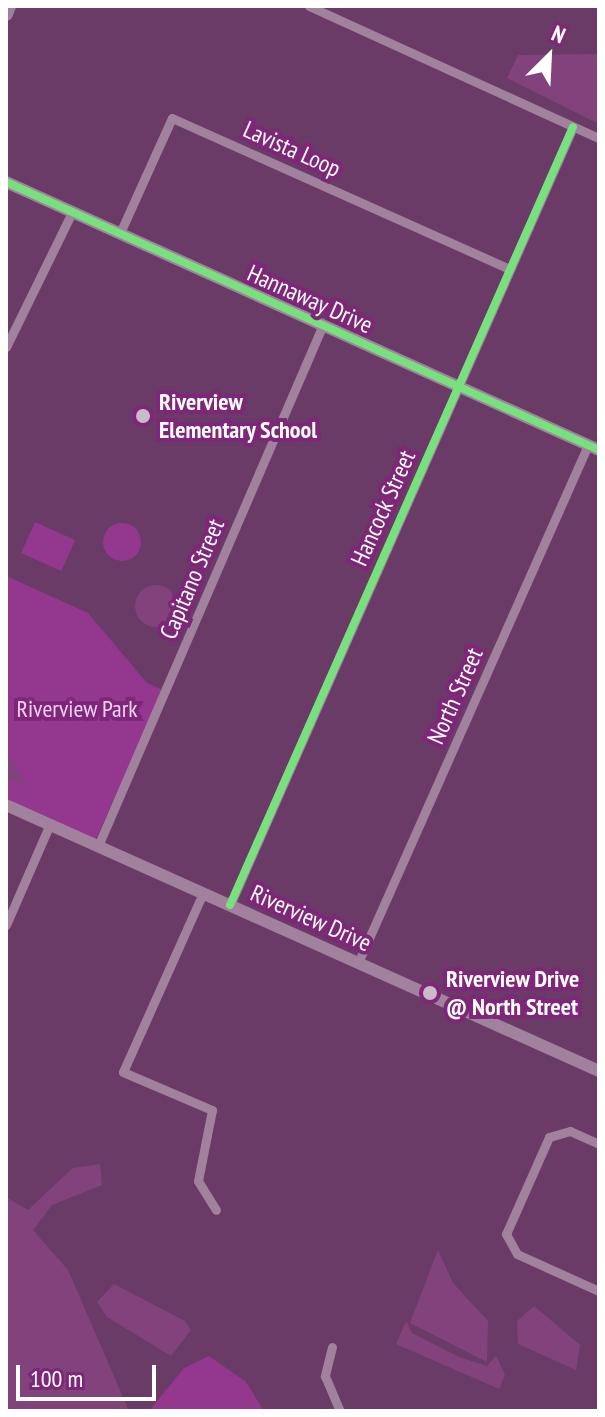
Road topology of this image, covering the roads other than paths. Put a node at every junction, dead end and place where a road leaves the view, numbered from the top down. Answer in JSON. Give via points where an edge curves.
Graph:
{"nodes":[{"id":1,"x":9,"y":6,"type":"edge"},
{"id":2,"x":309,"y":6,"type":"edge"},
{"id":3,"x":6,"y":14,"type":"edge"},
{"id":4,"x":573,"y":127,"type":"junction"},
{"id":5,"x":599,"y":138,"type":"edge"},
{"id":6,"x":6,"y":182,"type":"edge"},
{"id":7,"x":72,"y":212,"type":"junction"},
{"id":8,"x":120,"y":233,"type":"junction"},
{"id":9,"x":510,"y":269,"type":"junction"},
{"id":10,"x":322,"y":327,"type":"junction"},
{"id":11,"x":6,"y":347,"type":"edge"},
{"id":12,"x":458,"y":387,"type":"junction"},
{"id":13,"x":594,"y":448,"type":"edge"},
{"id":14,"x":6,"y":805,"type":"edge"},
{"id":15,"x":50,"y":824,"type":"junction"},
{"id":16,"x":98,"y":846,"type":"junction"},
{"id":17,"x":203,"y":893,"type":"junction"},
{"id":18,"x":230,"y":905,"type":"junction"},
{"id":19,"x":6,"y":925,"type":"edge"},
{"id":20,"x":358,"y":963,"type":"junction"},
{"id":21,"x":599,"y":1071,"type":"edge"},
{"id":22,"x":599,"y":1144,"type":"edge"},
{"id":23,"x":216,"y":1210,"type":"dead end"},
{"id":24,"x":599,"y":1291,"type":"edge"},
{"id":25,"x":332,"y":1347,"type":"dead end"},
{"id":26,"x":340,"y":1411,"type":"edge"}],
"edges":[{"from":1,"to":3,"type":"main road"},
{"from":2,"to":4,"type":"street"},
{"from":4,"to":5,"type":"street"},
{"from":4,"to":9,"type":"street","name":"Hancock Street"},
{"from":6,"to":7,"type":"street","name":"Hannaway Drive"},
{"from":7,"to":8,"type":"street","name":"Hannaway Drive"},
{"from":7,"to":11,"type":"street"},
{"from":8,"to":9,"type":"street","name":"Lavista Loop","via":[[172,118]]},
{"from":8,"to":10,"type":"street","name":"Hannaway Drive"},
{"from":9,"to":12,"type":"street","name":"Hancock Street"},
{"from":10,"to":12,"type":"street","name":"Hannaway Drive"},
{"from":10,"to":16,"type":"street","name":"Capitano Street"},
{"from":12,"to":13,"type":"street","name":"Hannaway Drive"},
{"from":12,"to":18,"type":"street","name":"Hancock Street"},
{"from":13,"to":20,"type":"street","name":"North Street"},
{"from":14,"to":15,"type":"street","name":"Riverview Drive"},
{"from":15,"to":16,"type":"street","name":"Riverview Drive"},
{"from":15,"to":19,"type":"street"},
{"from":16,"to":17,"type":"street","name":"Riverview Drive"},
{"from":17,"to":18,"type":"street","name":"Riverview Drive"},
{"from":17,"to":23,"type":"street","via":[[123,1072],[212,1110],[198,1181]]},
{"from":18,"to":20,"type":"street","name":"Riverview Drive"},
{"from":20,"to":21,"type":"street","name":"Riverview Drive"},
{"from":22,"to":24,"type":"street","via":[[570,1131],[549,1137],[506,1234],[517,1254]]},
{"from":25,"to":26,"type":"street","via":[[325,1376]]}]}
